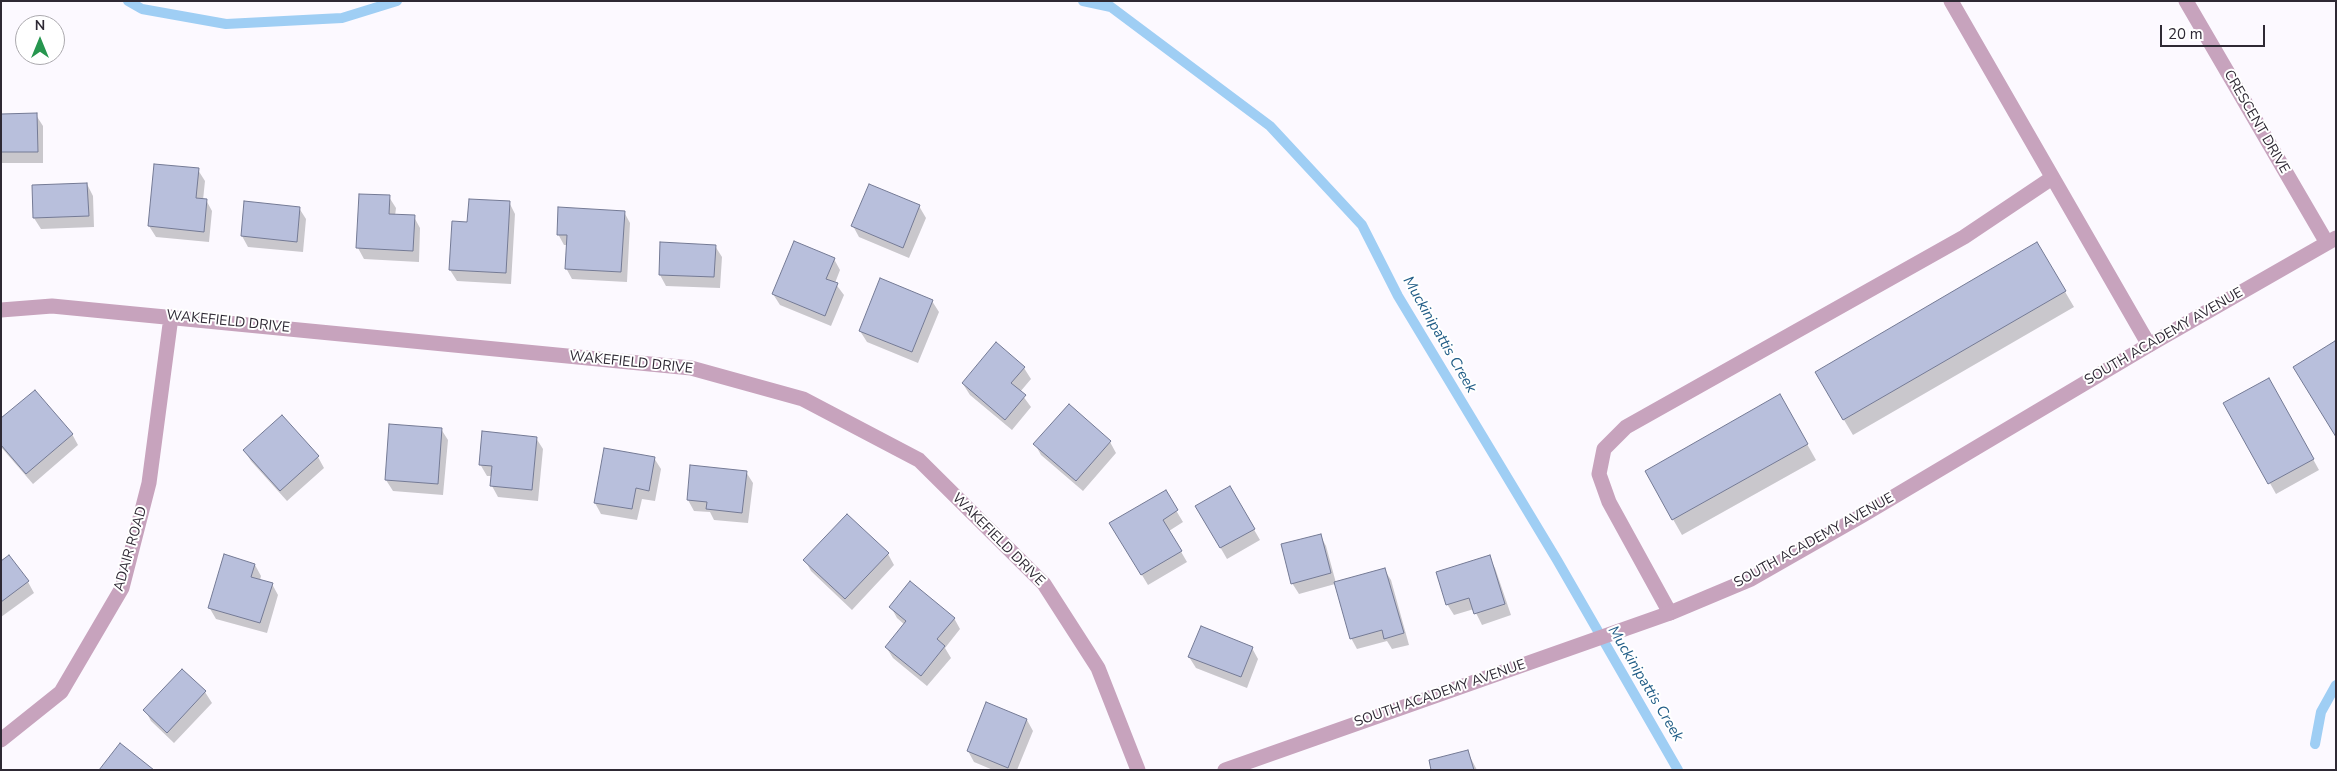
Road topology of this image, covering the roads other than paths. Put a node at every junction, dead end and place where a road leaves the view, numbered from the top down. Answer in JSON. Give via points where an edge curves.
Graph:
{"nodes":[{"id":1,"x":1951,"y":1,"type":"edge"},
{"id":2,"x":2186,"y":1,"type":"edge"},
{"id":3,"x":2052,"y":178,"type":"junction"},
{"id":4,"x":2331,"y":240,"type":"edge"},
{"id":5,"x":1,"y":310,"type":"edge"},
{"id":6,"x":171,"y":317,"type":"junction"},
{"id":7,"x":2149,"y":345,"type":"junction"},
{"id":8,"x":1670,"y":613,"type":"junction"},
{"id":9,"x":1,"y":740,"type":"edge"},
{"id":10,"x":1138,"y":770,"type":"edge"},
{"id":11,"x":1225,"y":770,"type":"edge"}],
"edges":[{"from":1,"to":3,"type":"street"},
{"from":2,"to":4,"type":"street","name":"CRESCENT DRIVE"},
{"from":3,"to":7,"type":"street"},
{"from":3,"to":8,"type":"street","via":[[1964,237],[1626,427],[1604,449],[1599,474],[1609,502]]},
{"from":4,"to":7,"type":"street","name":"SOUTH ACADEMY AVENUE"},
{"from":5,"to":6,"type":"street","name":"WAKEFIELD DRIVE","via":[[52,306]]},
{"from":6,"to":9,"type":"street","name":"ADAIR ROAD","via":[[150,484],[122,588],[61,692]]},
{"from":6,"to":10,"type":"street","name":"WAKEFIELD DRIVE","via":[[691,368],[803,399],[919,460],[1044,584],[1098,668]]},
{"from":7,"to":8,"type":"street","name":"SOUTH ACADEMY AVENUE","via":[[1751,579]]},
{"from":8,"to":11,"type":"street","name":"SOUTH ACADEMY AVENUE"}]}
